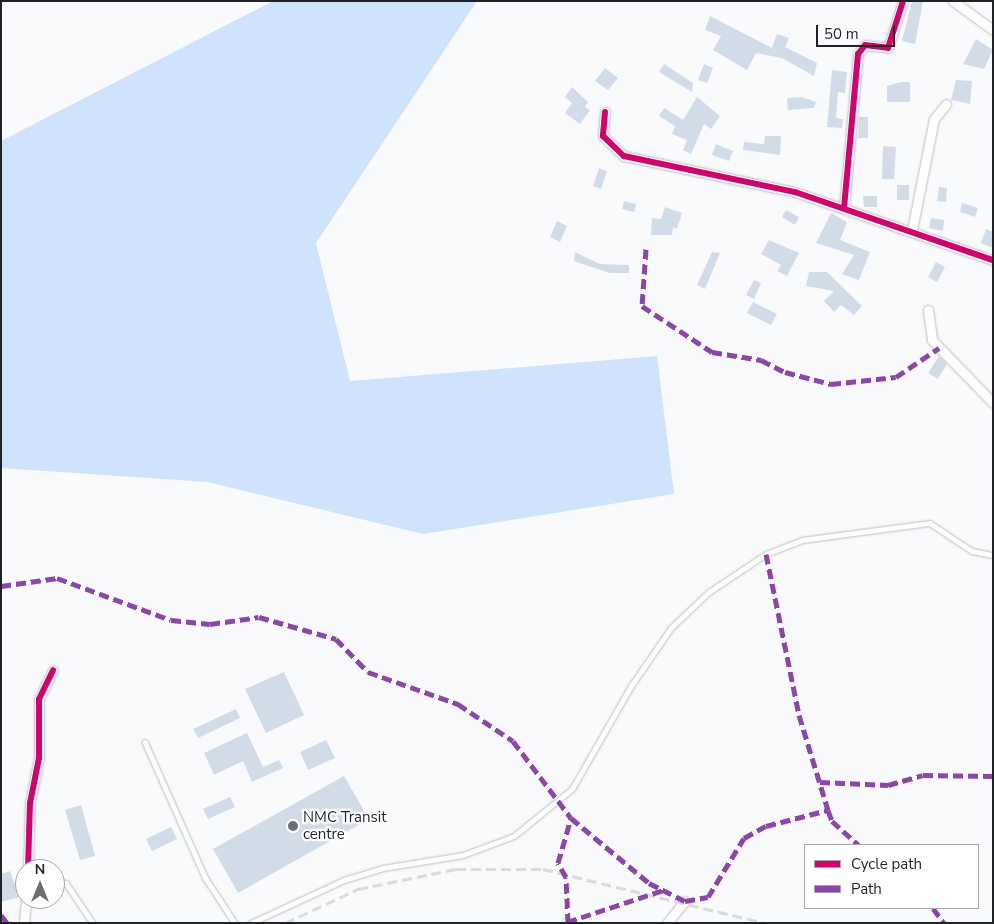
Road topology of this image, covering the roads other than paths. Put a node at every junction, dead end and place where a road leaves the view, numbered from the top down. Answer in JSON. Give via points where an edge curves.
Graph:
{"nodes":[{"id":1,"x":903,"y":1,"type":"edge"},
{"id":2,"x":953,"y":1,"type":"edge"},
{"id":3,"x":993,"y":30,"type":"edge"},
{"id":4,"x":946,"y":104,"type":"dead end"},
{"id":5,"x":605,"y":112,"type":"dead end"},
{"id":6,"x":844,"y":208,"type":"junction"},
{"id":7,"x":912,"y":230,"type":"junction"},
{"id":8,"x":993,"y":260,"type":"edge"},
{"id":9,"x":928,"y":310,"type":"dead end"},
{"id":10,"x":993,"y":403,"type":"edge"},
{"id":11,"x":993,"y":555,"type":"edge"},
{"id":12,"x":54,"y":670,"type":"dead end"},
{"id":13,"x":145,"y":742,"type":"dead end"},
{"id":14,"x":28,"y":859,"type":"edge"},
{"id":15,"x":65,"y":883,"type":"edge"},
{"id":16,"x":685,"y":900,"type":"dead end"},
{"id":17,"x":25,"y":909,"type":"edge"},
{"id":18,"x":24,"y":923,"type":"edge"},
{"id":19,"x":93,"y":923,"type":"edge"},
{"id":20,"x":235,"y":923,"type":"edge"},
{"id":21,"x":251,"y":923,"type":"edge"},
{"id":22,"x":667,"y":923,"type":"edge"}],
"edges":[{"from":1,"to":6,"type":"street","via":[[888,48],[866,45],[858,54]]},
{"from":2,"to":3,"type":"street"},
{"from":4,"to":7,"type":"street","via":[[934,119]]},
{"from":5,"to":6,"type":"street","via":[[603,136],[624,156],[795,192]]},
{"from":6,"to":7,"type":"street"},
{"from":7,"to":8,"type":"street"},
{"from":9,"to":10,"type":"street","via":[[932,340]]},
{"from":11,"to":21,"type":"lane","via":[[972,551],[930,523],[802,540],[766,554],[709,592],[677,622],[631,686],[572,789],[521,831],[498,846],[383,868],[344,880]]},
{"from":12,"to":14,"type":"street","via":[[39,699],[39,758],[30,803]]},
{"from":13,"to":20,"type":"lane","via":[[205,876]]},
{"from":15,"to":19,"type":"lane"},
{"from":16,"to":22,"type":"street"},
{"from":17,"to":18,"type":"street"}]}
